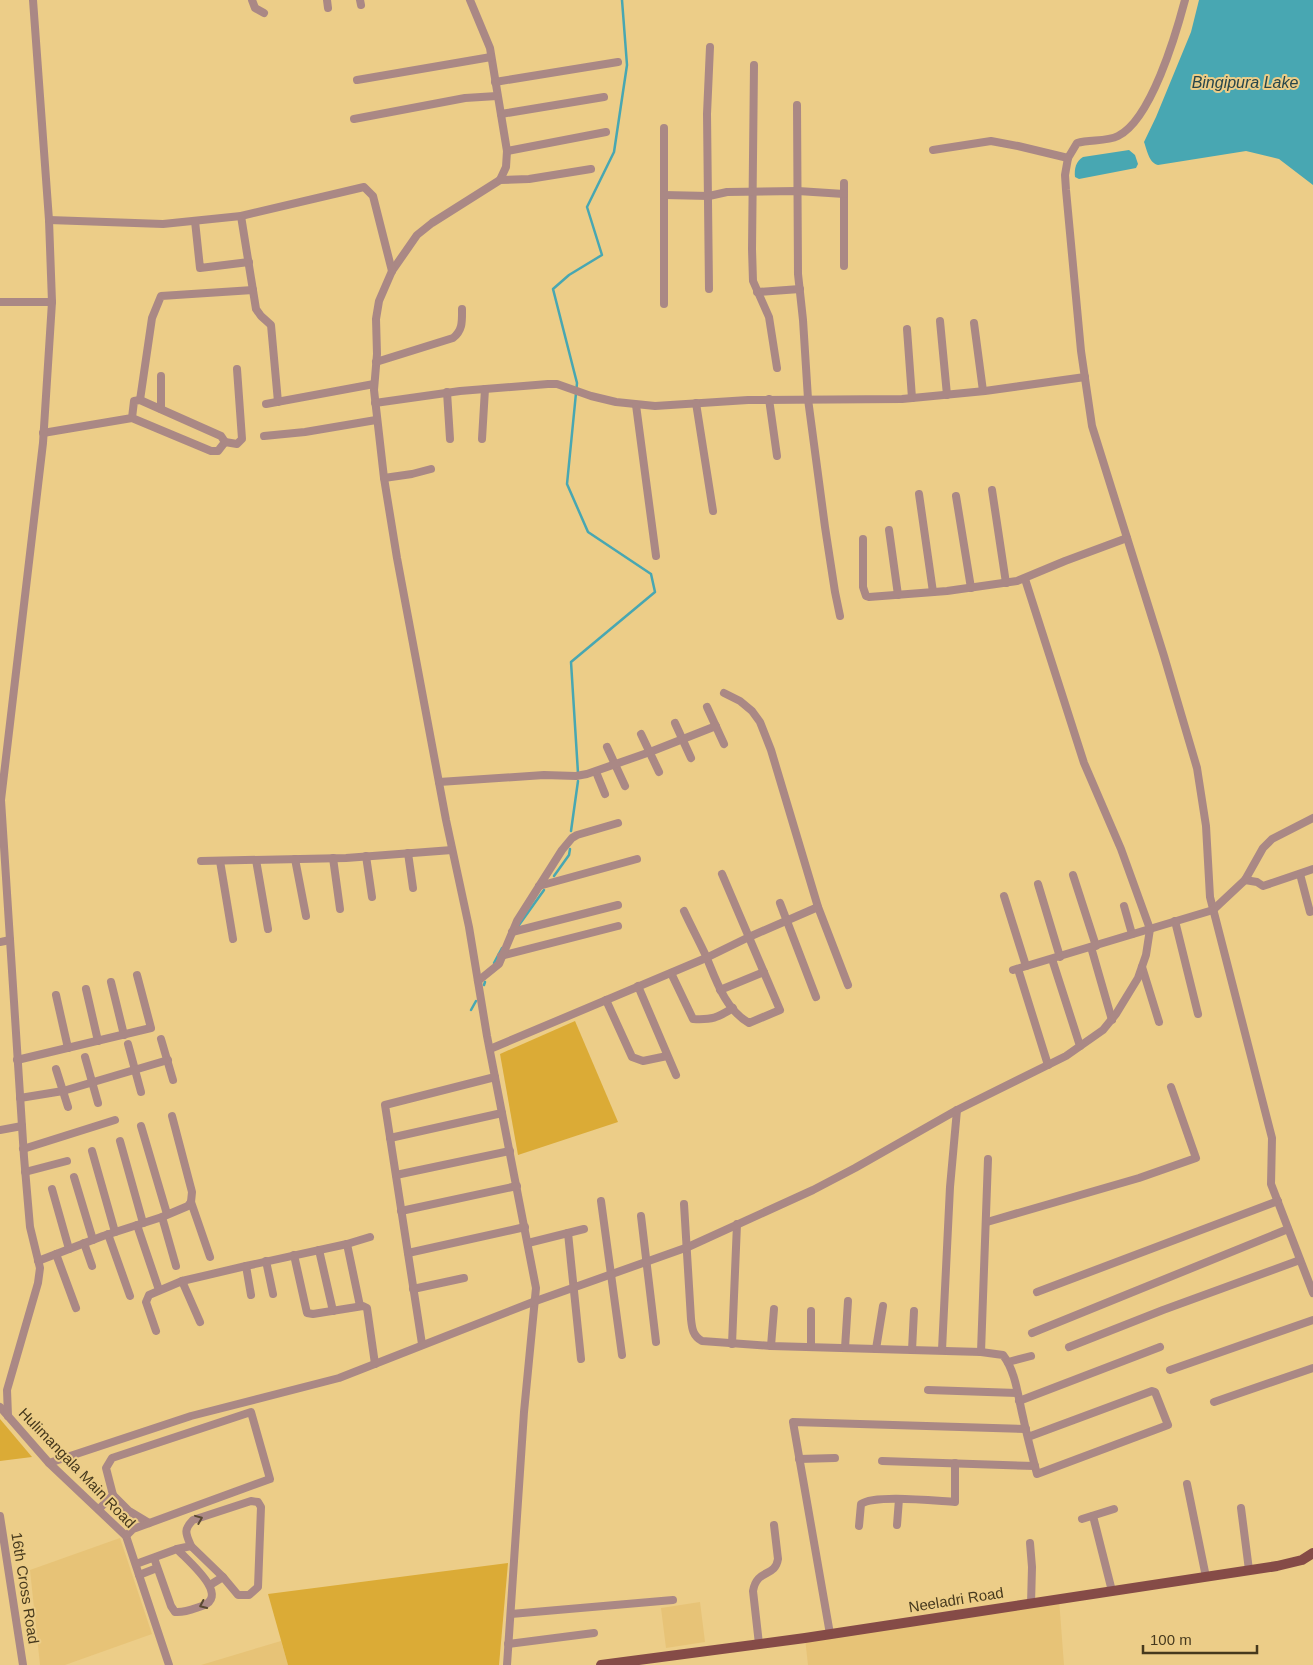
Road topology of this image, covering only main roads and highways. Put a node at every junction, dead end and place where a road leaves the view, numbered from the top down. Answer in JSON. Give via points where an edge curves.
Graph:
{"nodes":[{"id":1,"x":1313,"y":1553,"type":"edge"},
{"id":2,"x":601,"y":1665,"type":"edge"}],
"edges":[{"from":1,"to":2,"type":"main road","name":"Neeladri Road","via":[[1302,1560],[1277,1566],[830,1634]]}]}
